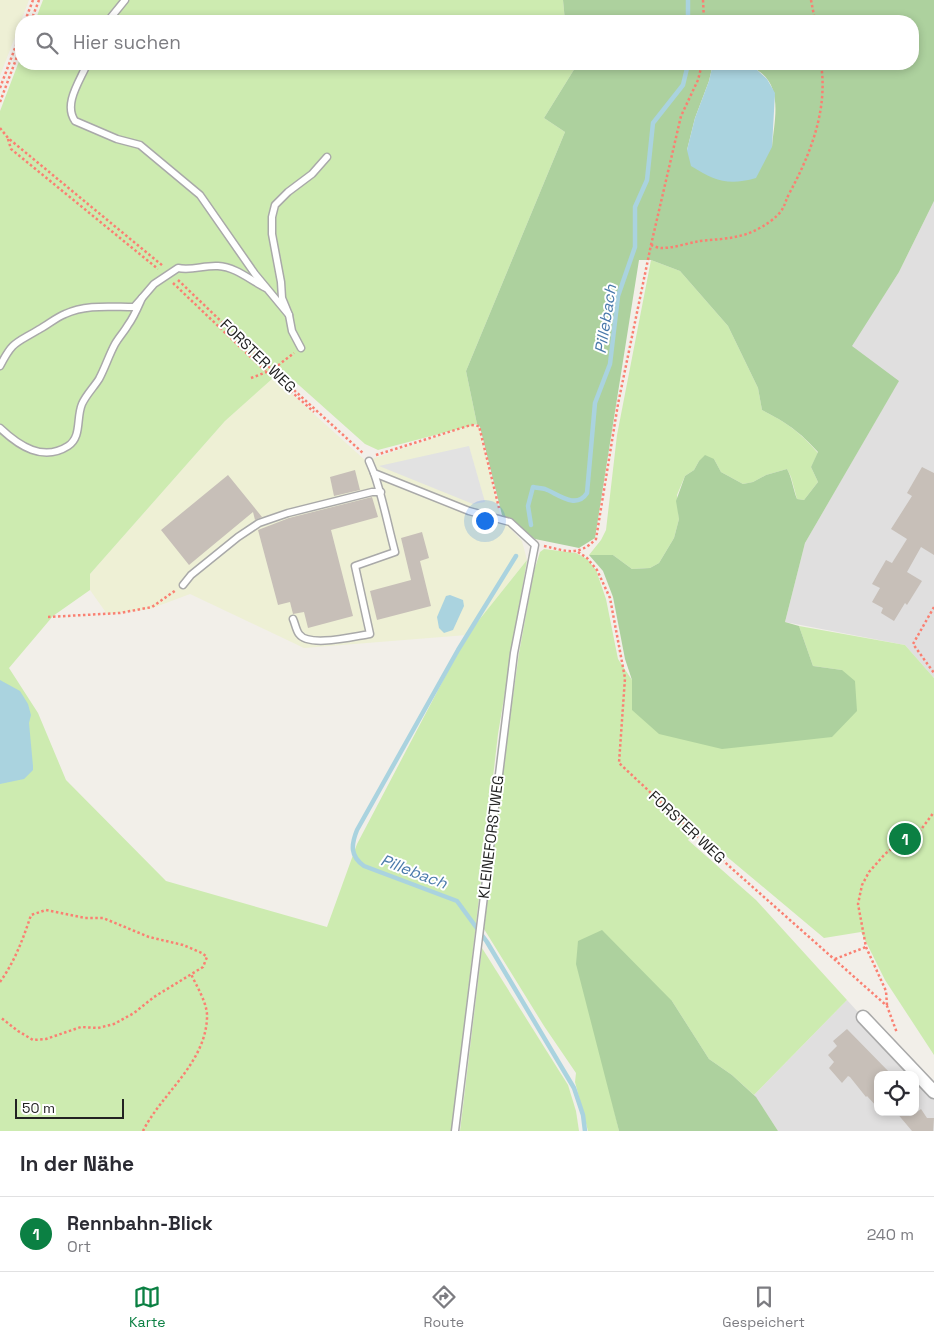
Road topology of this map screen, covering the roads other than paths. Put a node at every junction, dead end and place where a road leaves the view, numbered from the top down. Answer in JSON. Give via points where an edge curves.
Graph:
{"nodes":[{"id":1,"x":125,"y":0,"type":"edge"},
{"id":2,"x":113,"y":15,"type":"edge"},
{"id":3,"x":84,"y":70,"type":"edge"},
{"id":4,"x":326,"y":157,"type":"dead end"},
{"id":5,"x":267,"y":288,"type":"junction"},
{"id":6,"x":142,"y":298,"type":"junction"},
{"id":7,"x":289,"y":316,"type":"junction"},
{"id":8,"x":301,"y":348,"type":"road end"},
{"id":9,"x":0,"y":366,"type":"edge"},
{"id":10,"x":0,"y":428,"type":"edge"},
{"id":11,"x":368,"y":459,"type":"road end"},
{"id":12,"x":374,"y":473,"type":"junction"},
{"id":13,"x":381,"y":492,"type":"junction"},
{"id":14,"x":182,"y":585,"type":"road end"},
{"id":15,"x":293,"y":619,"type":"dead end"},
{"id":16,"x":863,"y":1017,"type":"dead end"},
{"id":17,"x":934,"y":1092,"type":"edge"},
{"id":18,"x":454,"y":1131,"type":"edge"}],
"edges":[{"from":1,"to":2,"type":"lane"},
{"from":3,"to":5,"type":"lane","via":[[70,102],[71,116],[75,121],[140,145],[187,183],[200,195]]},
{"from":4,"to":7,"type":"lane","via":[[312,174],[275,205],[272,217],[282,298]]},
{"from":5,"to":6,"type":"lane","via":[[234,269],[199,266],[188,270],[178,268],[154,284]]},
{"from":5,"to":7,"type":"lane"},
{"from":6,"to":9,"type":"lane","via":[[134,306],[79,308],[65,314],[9,348]]},
{"from":6,"to":10,"type":"lane","via":[[100,378],[82,403],[77,437],[69,445],[55,452],[40,453],[30,450]]},
{"from":7,"to":8,"type":"lane"},
{"from":11,"to":12,"type":"lane"},
{"from":12,"to":13,"type":"lane"},
{"from":12,"to":18,"type":"lane","name":"KLEINEFORSTWEG","via":[[469,511],[510,522],[535,545],[514,653]]},
{"from":13,"to":14,"type":"lane","via":[[307,508],[259,523]]},
{"from":13,"to":15,"type":"lane","via":[[395,552],[355,566],[370,634],[308,640],[299,634]]},
{"from":16,"to":17,"type":"street"}]}
